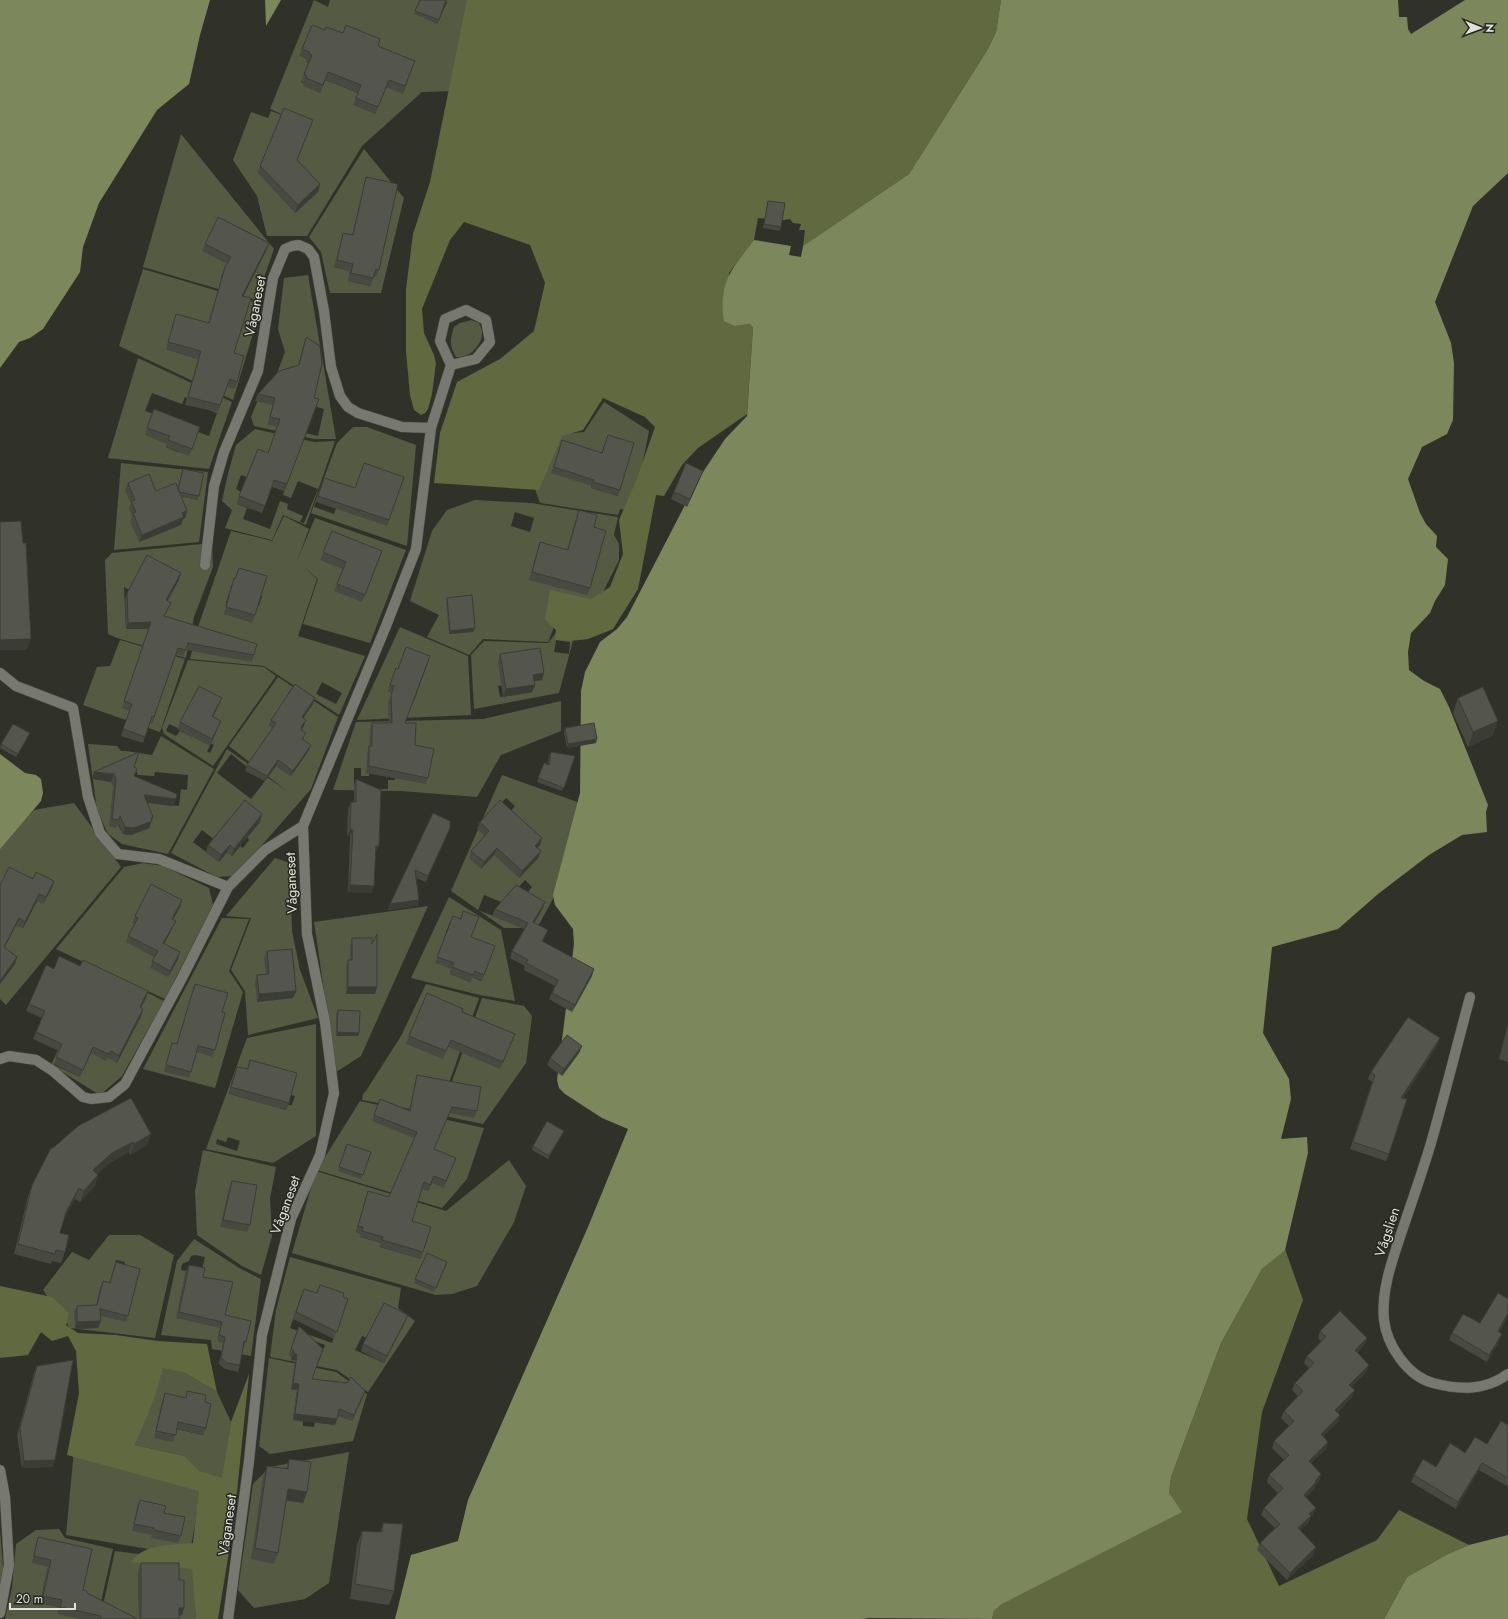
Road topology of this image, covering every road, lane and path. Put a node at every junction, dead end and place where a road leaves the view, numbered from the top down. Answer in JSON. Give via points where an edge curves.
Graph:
{"nodes":[{"id":1,"x":451,"y":365,"type":"junction"},
{"id":2,"x":431,"y":428,"type":"junction"},
{"id":3,"x":205,"y":565,"type":"dead end"},
{"id":4,"x":0,"y":673,"type":"edge"},
{"id":5,"x":303,"y":826,"type":"junction"},
{"id":6,"x":228,"y":887,"type":"junction"},
{"id":7,"x":1470,"y":997,"type":"dead end"},
{"id":8,"x":0,"y":1059,"type":"edge"},
{"id":9,"x":1508,"y":1374,"type":"edge"},
{"id":10,"x":0,"y":1470,"type":"edge"},
{"id":11,"x":0,"y":1613,"type":"edge"},
{"id":12,"x":228,"y":1619,"type":"edge"}],
"edges":[{"from":1,"to":1,"type":"street","via":[[476,359],[490,342],[486,320],[466,310],[445,319],[440,341]]},
{"from":1,"to":2,"type":"street","name":"Våganeset"},
{"from":2,"to":3,"type":"street","name":"Våganeset","via":[[402,427],[358,413],[348,407],[340,396],[332,367],[314,257],[308,249],[299,245],[285,249],[273,278],[258,370],[224,452],[214,486]]},
{"from":2,"to":5,"type":"street","name":"Våganeset","via":[[416,549]]},
{"from":4,"to":6,"type":"street","via":[[16,686],[73,708],[88,796],[100,833],[118,854],[159,859]]},
{"from":5,"to":6,"type":"street","name":"Våganeset","via":[[265,850]]},
{"from":5,"to":12,"type":"street","name":"Våganeset","via":[[307,934],[326,1022],[334,1093],[320,1155],[291,1219],[262,1335],[249,1461]]},
{"from":6,"to":8,"type":"street","name":"Våganeset","via":[[125,1084],[109,1097],[83,1097],[36,1060],[9,1056]]},
{"from":7,"to":9,"type":"street","name":"Vågslien","via":[[1431,1143],[1388,1276],[1384,1320],[1387,1335],[1404,1362],[1414,1373],[1430,1382],[1470,1388],[1486,1385]]},
{"from":10,"to":11,"type":"street","via":[[5,1497],[9,1565]]}]}
